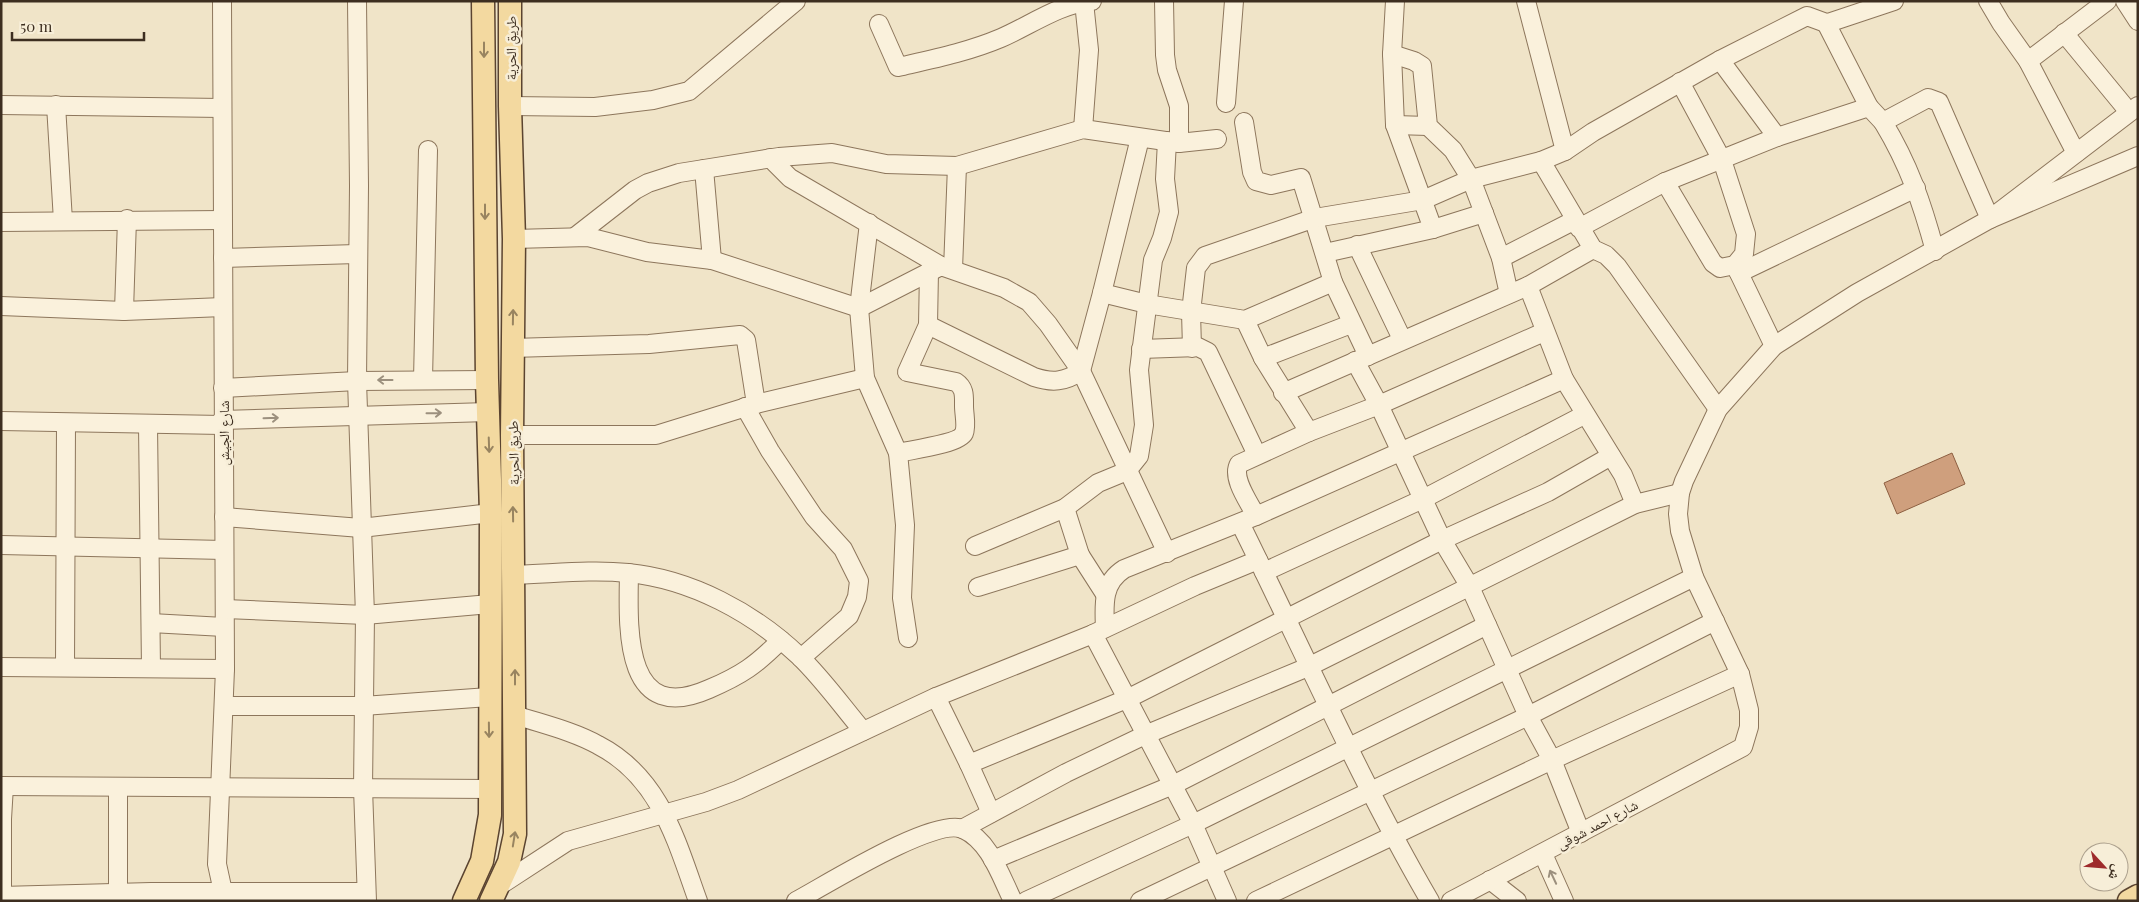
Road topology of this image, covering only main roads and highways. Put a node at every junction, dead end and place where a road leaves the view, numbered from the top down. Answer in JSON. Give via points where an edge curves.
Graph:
{"nodes":[{"id":1,"x":483,"y":1,"type":"edge"},
{"id":2,"x":510,"y":1,"type":"edge"},
{"id":3,"x":495,"y":893,"type":"edge"},
{"id":4,"x":2138,"y":896,"type":"edge"},
{"id":5,"x":464,"y":901,"type":"edge"},
{"id":6,"x":2129,"y":901,"type":"edge"}],
"edges":[{"from":1,"to":5,"type":"main road","name":"طريق الحرية","one_way":true,"via":[[486,380],[491,513],[490,815],[482,861]]},
{"from":3,"to":2,"type":"main road","name":"طريق الحرية","one_way":true,"via":[[509,862],[515,834],[514,239]]},
{"from":4,"to":6,"type":"main road"}]}
